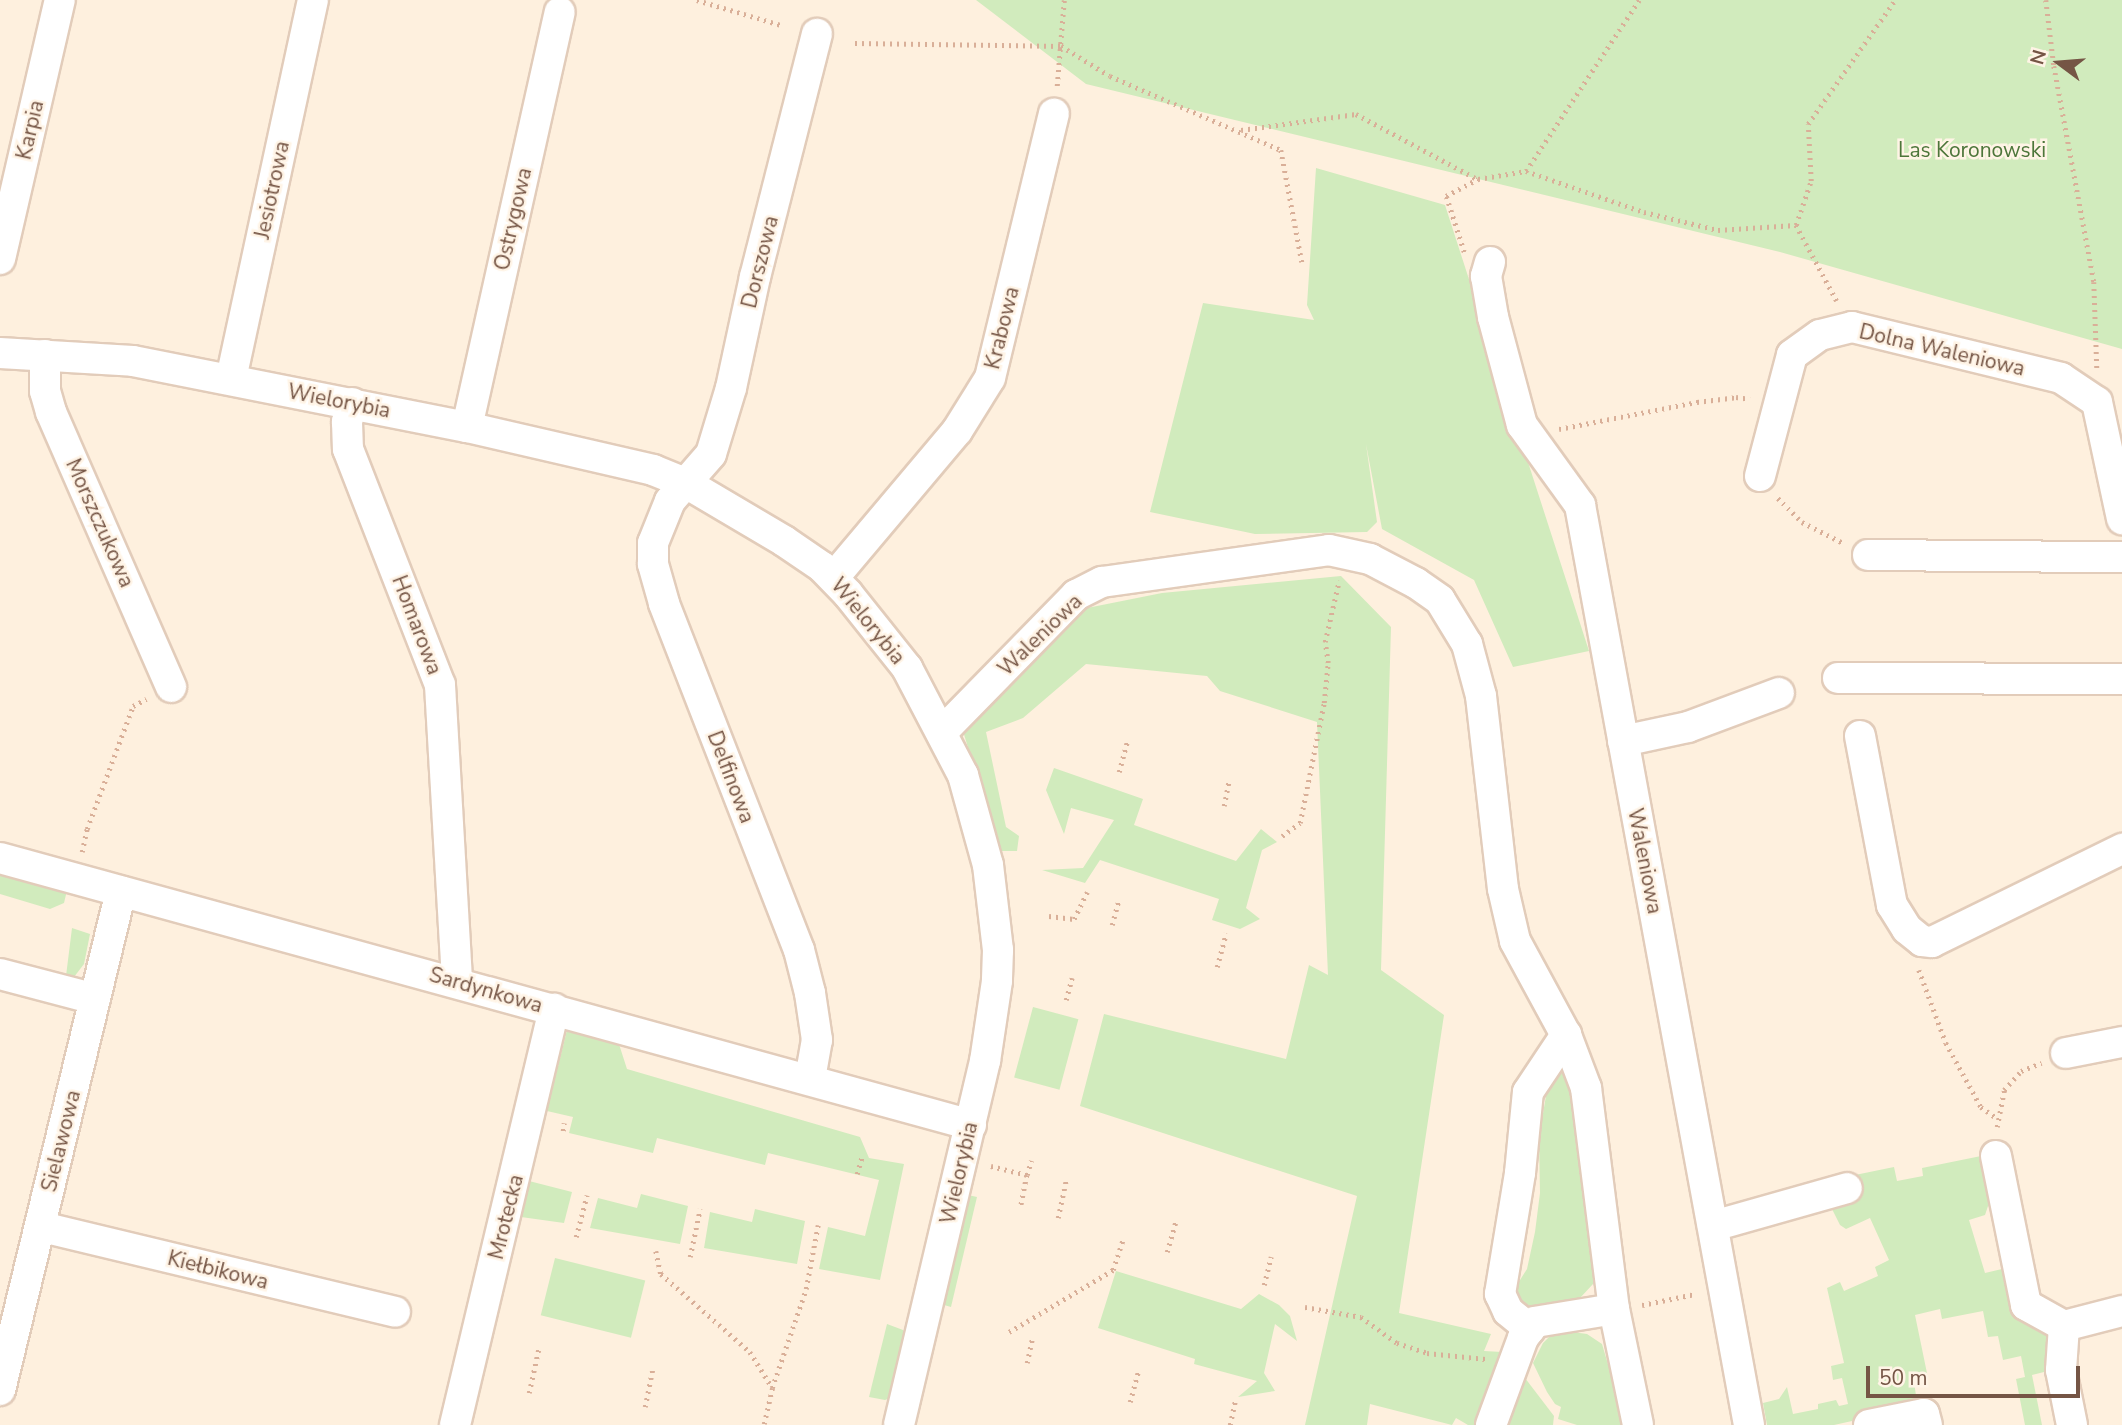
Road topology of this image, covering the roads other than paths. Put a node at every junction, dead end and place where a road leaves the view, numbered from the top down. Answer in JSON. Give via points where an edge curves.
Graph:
{"nodes":[{"id":1,"x":60,"y":0,"type":"edge"},
{"id":2,"x":313,"y":0,"type":"edge"},
{"id":3,"x":560,"y":12,"type":"dead end"},
{"id":4,"x":817,"y":34,"type":"dead end"},
{"id":5,"x":1054,"y":114,"type":"road end"},
{"id":6,"x":0,"y":259,"type":"edge"},
{"id":7,"x":1490,"y":262,"type":"dead end"},
{"id":8,"x":0,"y":353,"type":"edge"},
{"id":9,"x":45,"y":355,"type":"junction"},
{"id":10,"x":231,"y":379,"type":"junction"},
{"id":11,"x":352,"y":403,"type":"junction"},
{"id":12,"x":467,"y":427,"type":"junction"},
{"id":13,"x":1760,"y":476,"type":"road end"},
{"id":14,"x":686,"y":482,"type":"junction"},
{"id":15,"x":2122,"y":519,"type":"edge"},
{"id":16,"x":1868,"y":555,"type":"road end"},
{"id":17,"x":2122,"y":557,"type":"edge"},
{"id":18,"x":834,"y":578,"type":"junction"},
{"id":19,"x":1838,"y":678,"type":"dead end"},
{"id":20,"x":2122,"y":679,"type":"edge"},
{"id":21,"x":171,"y":687,"type":"road end"},
{"id":22,"x":1779,"y":693,"type":"dead end"},
{"id":23,"x":942,"y":732,"type":"junction"},
{"id":24,"x":1860,"y":736,"type":"dead end"},
{"id":25,"x":1623,"y":741,"type":"junction"},
{"id":26,"x":2122,"y":849,"type":"edge"},
{"id":27,"x":0,"y":858,"type":"edge"},
{"id":28,"x":121,"y":891,"type":"junction"},
{"id":29,"x":0,"y":974,"type":"edge"},
{"id":30,"x":457,"y":981,"type":"junction"},
{"id":31,"x":95,"y":999,"type":"junction"},
{"id":32,"x":554,"y":1009,"type":"junction"},
{"id":33,"x":1566,"y":1035,"type":"junction"},
{"id":34,"x":2122,"y":1042,"type":"edge"},
{"id":35,"x":2066,"y":1053,"type":"road end"},
{"id":36,"x":810,"y":1079,"type":"junction"},
{"id":37,"x":971,"y":1125,"type":"junction"},
{"id":38,"x":1996,"y":1156,"type":"road end"},
{"id":39,"x":1847,"y":1188,"type":"dead end"},
{"id":40,"x":1713,"y":1226,"type":"junction"},
{"id":41,"x":41,"y":1227,"type":"junction"},
{"id":42,"x":1614,"y":1309,"type":"junction"},
{"id":43,"x":2122,"y":1311,"type":"edge"},
{"id":44,"x":395,"y":1312,"type":"dead end"},
{"id":45,"x":2064,"y":1326,"type":"junction"},
{"id":46,"x":1530,"y":1329,"type":"junction"},
{"id":47,"x":0,"y":1390,"type":"edge"},
{"id":48,"x":455,"y":1425,"type":"edge"},
{"id":49,"x":899,"y":1425,"type":"edge"},
{"id":50,"x":1491,"y":1425,"type":"edge"},
{"id":51,"x":1638,"y":1425,"type":"edge"},
{"id":52,"x":1749,"y":1425,"type":"edge"},
{"id":53,"x":1869,"y":1425,"type":"edge"},
{"id":54,"x":1927,"y":1425,"type":"edge"},
{"id":55,"x":2072,"y":1425,"type":"edge"}],
"edges":[{"from":1,"to":6,"type":"street","name":"Karpia"},
{"from":2,"to":10,"type":"street","name":"Jesiotrowa"},
{"from":3,"to":12,"type":"street","name":"Ostrygowa"},
{"from":4,"to":14,"type":"street","name":"Dorszowa","via":[[731,388],[711,454]]},
{"from":5,"to":18,"type":"street","name":"Krabowa","via":[[990,378],[957,431]]},
{"from":7,"to":25,"type":"street","name":"Waleniowa","via":[[1486,276],[1493,317],[1522,425],[1580,505]]},
{"from":8,"to":9,"type":"street","name":"Wielorybia"},
{"from":9,"to":10,"type":"street","name":"Wielorybia","via":[[134,361]]},
{"from":9,"to":21,"type":"street","name":"Morszczukowa","via":[[45,391],[51,412]]},
{"from":10,"to":11,"type":"street","name":"Wielorybia"},
{"from":11,"to":12,"type":"street","name":"Wielorybia"},
{"from":11,"to":30,"type":"street","name":"Homarowa","via":[[348,449],[440,685]]},
{"from":12,"to":14,"type":"street","name":"Wielorybia","via":[[653,470]]},
{"from":13,"to":15,"type":"street","name":"Dolna Waleniowa","via":[[1792,355],[1821,335],[1852,327],[2061,378],[2097,401]]},
{"from":14,"to":18,"type":"street","name":"Wielorybia","via":[[784,541]]},
{"from":14,"to":36,"type":"street","name":"Delfinowa","via":[[660,523],[653,543],[653,564],[664,603],[799,950],[817,1040]]},
{"from":16,"to":17,"type":"street"},
{"from":18,"to":23,"type":"street","name":"Wielorybia","via":[[907,668]]},
{"from":19,"to":20,"type":"street"},
{"from":22,"to":25,"type":"street","via":[[1688,727]]},
{"from":23,"to":33,"type":"street","name":"Waleniowa","via":[[1076,595],[1102,582],[1329,550],[1370,559],[1440,600],[1467,644],[1489,746],[1508,917],[1532,976]]},
{"from":23,"to":37,"type":"street","name":"Wielorybia","via":[[963,775],[988,865],[995,913],[997,981]]},
{"from":24,"to":26,"type":"street","via":[[1892,905],[1913,936],[1932,942]]},
{"from":25,"to":40,"type":"street","name":"Waleniowa"},
{"from":27,"to":28,"type":"street","name":"Sardynkowa"},
{"from":28,"to":30,"type":"street","name":"Sardynkowa"},
{"from":28,"to":31,"type":"street","name":"Sielawowa"},
{"from":29,"to":31,"type":"street"},
{"from":30,"to":32,"type":"street","name":"Sardynkowa"},
{"from":31,"to":41,"type":"street","name":"Sielawowa"},
{"from":32,"to":36,"type":"street","name":"Sardynkowa"},
{"from":32,"to":48,"type":"street","name":"Mrotecka"},
{"from":33,"to":42,"type":"street","name":"Waleniowa","via":[[1586,1088]]},
{"from":33,"to":46,"type":"street","via":[[1528,1092],[1500,1294],[1508,1311]]},
{"from":34,"to":35,"type":"street"},
{"from":36,"to":37,"type":"street","name":"Sardynkowa"},
{"from":37,"to":49,"type":"street","name":"Wielorybia"},
{"from":38,"to":45,"type":"street","via":[[2026,1304]]},
{"from":39,"to":40,"type":"street"},
{"from":40,"to":52,"type":"street","name":"Waleniowa"},
{"from":41,"to":44,"type":"street","name":"Kiełbikowa"},
{"from":41,"to":47,"type":"street","name":"Sielawowa"},
{"from":42,"to":46,"type":"street","via":[[1535,1322]]},
{"from":42,"to":51,"type":"street","name":"Waleniowa"},
{"from":43,"to":45,"type":"street"},
{"from":45,"to":55,"type":"street","via":[[2061,1370]]},
{"from":46,"to":50,"type":"street"},
{"from":53,"to":54,"type":"street","via":[[1924,1414]]}]}
